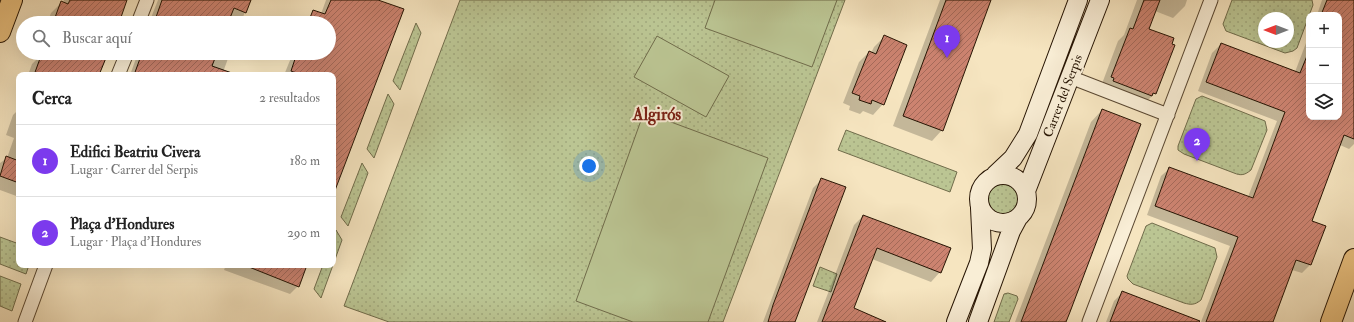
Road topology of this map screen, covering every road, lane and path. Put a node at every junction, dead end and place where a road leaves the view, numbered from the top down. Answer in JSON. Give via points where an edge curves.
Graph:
{"nodes":[{"id":1,"x":12,"y":0,"type":"edge"},
{"id":2,"x":147,"y":0,"type":"edge"},
{"id":3,"x":1078,"y":0,"type":"edge"},
{"id":4,"x":1100,"y":0,"type":"edge"},
{"id":5,"x":1211,"y":0,"type":"edge"},
{"id":6,"x":141,"y":16,"type":"edge"},
{"id":7,"x":0,"y":32,"type":"edge"},
{"id":8,"x":123,"y":60,"type":"edge"},
{"id":9,"x":119,"y":72,"type":"edge"},
{"id":10,"x":1070,"y":77,"type":"junction"},
{"id":11,"x":1168,"y":115,"type":"junction"},
{"id":12,"x":995,"y":175,"type":"junction"},
{"id":13,"x":1026,"y":191,"type":"junction"},
{"id":14,"x":980,"y":208,"type":"junction"},
{"id":15,"x":1018,"y":218,"type":"junction"},
{"id":16,"x":1354,"y":260,"type":"edge"},
{"id":17,"x":45,"y":268,"type":"edge"},
{"id":18,"x":25,"y":322,"type":"edge"},
{"id":19,"x":956,"y":322,"type":"edge"},
{"id":20,"x":978,"y":322,"type":"edge"},
{"id":21,"x":1089,"y":322,"type":"edge"},
{"id":22,"x":1331,"y":322,"type":"edge"}],
"edges":[{"from":1,"to":7,"type":"main road"},
{"from":2,"to":6,"type":"street"},
{"from":3,"to":12,"type":"street","name":"Carrer del Serpis","via":[[1028,134],[1013,158]]},
{"from":4,"to":10,"type":"street","name":"Carrer del Serpis"},
{"from":5,"to":11,"type":"street"},
{"from":8,"to":9,"type":"street"},
{"from":10,"to":11,"type":"street"},
{"from":10,"to":13,"type":"street","name":"Carrer del Serpis"},
{"from":11,"to":21,"type":"street"},
{"from":12,"to":13,"type":"street","via":[[1010,175],[1018,179]]},
{"from":12,"to":14,"type":"street","via":[[988,179],[979,192]]},
{"from":13,"to":15,"type":"street","via":[[1026,206]]},
{"from":14,"to":15,"type":"street","via":[[985,216],[997,222],[1004,223]]},
{"from":14,"to":19,"type":"street","via":[[982,249]]},
{"from":15,"to":20,"type":"street"},
{"from":16,"to":22,"type":"main road"},
{"from":17,"to":18,"type":"street"}]}
